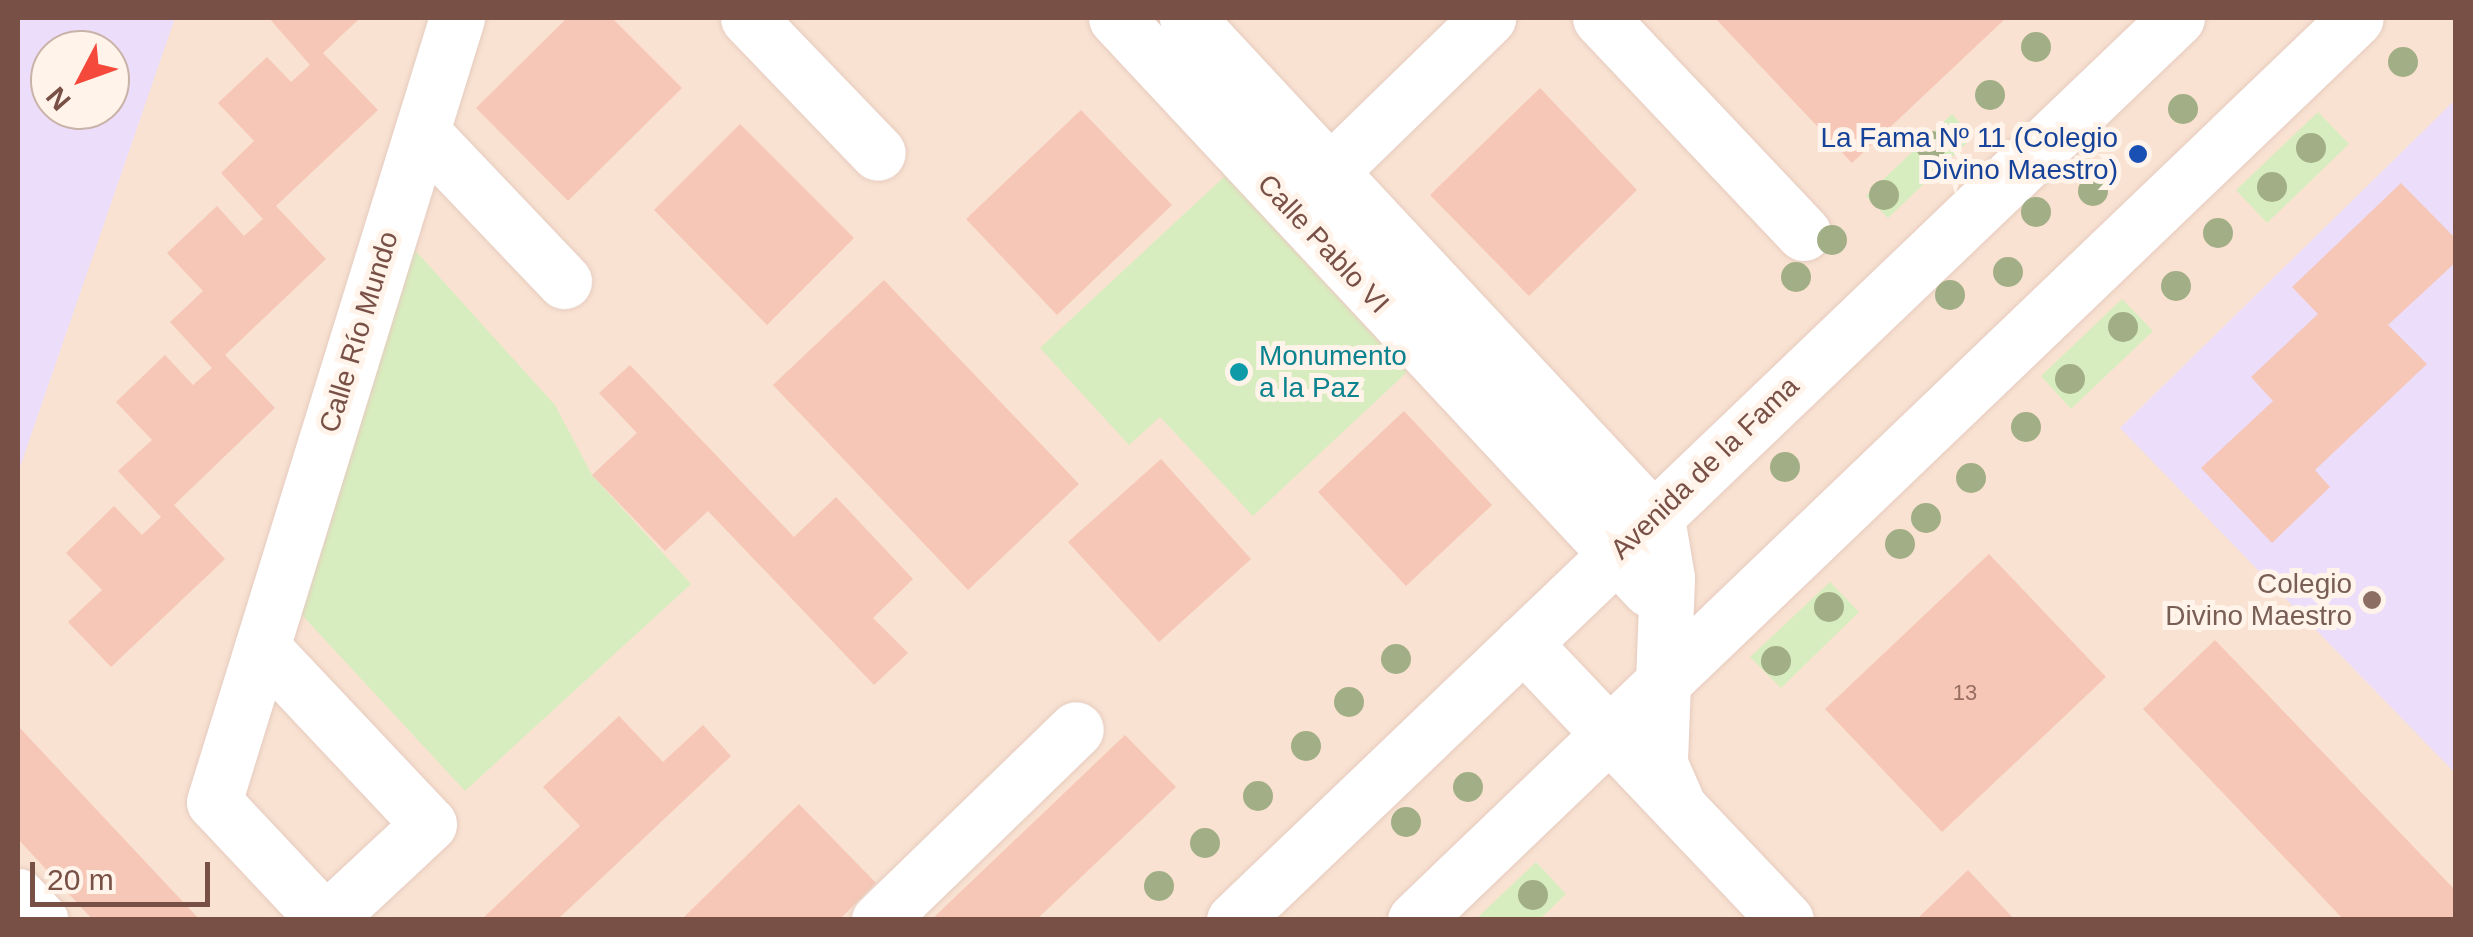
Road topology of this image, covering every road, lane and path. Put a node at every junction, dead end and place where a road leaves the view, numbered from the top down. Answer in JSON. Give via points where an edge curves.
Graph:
{"nodes":[{"id":1,"x":457,"y":18,"type":"edge"},
{"id":2,"x":748,"y":18,"type":"edge"},
{"id":3,"x":1116,"y":18,"type":"edge"},
{"id":4,"x":1187,"y":18,"type":"edge"},
{"id":5,"x":1488,"y":18,"type":"edge"},
{"id":6,"x":1600,"y":18,"type":"edge"},
{"id":7,"x":2177,"y":18,"type":"edge"},
{"id":8,"x":2356,"y":18,"type":"edge"},
{"id":9,"x":422,"y":132,"type":"junction"},
{"id":10,"x":878,"y":153,"type":"dead end"},
{"id":11,"x":1326,"y":170,"type":"junction"},
{"id":12,"x":1292,"y":211,"type":"junction"},
{"id":13,"x":1803,"y":233,"type":"dead end"},
{"id":14,"x":564,"y":281,"type":"dead end"},
{"id":15,"x":1654,"y":518,"type":"junction"},
{"id":16,"x":1613,"y":557,"type":"junction"},
{"id":17,"x":1772,"y":578,"type":"junction"},
{"id":18,"x":1667,"y":598,"type":"junction"},
{"id":19,"x":1523,"y":644,"type":"junction"},
{"id":20,"x":262,"y":647,"type":"junction"},
{"id":21,"x":1662,"y":682,"type":"junction"},
{"id":22,"x":1076,"y":728,"type":"dead end"},
{"id":23,"x":1608,"y":734,"type":"junction"},
{"id":24,"x":1679,"y":807,"type":"junction"},
{"id":25,"x":18,"y":896,"type":"edge"},
{"id":26,"x":40,"y":920,"type":"edge"},
{"id":27,"x":326,"y":920,"type":"edge"},
{"id":28,"x":878,"y":920,"type":"edge"},
{"id":29,"x":1234,"y":920,"type":"edge"},
{"id":30,"x":1415,"y":920,"type":"edge"},
{"id":31,"x":1786,"y":920,"type":"edge"}],
"edges":[{"from":1,"to":9,"type":"street","name":"Calle Río Mundo"},
{"from":2,"to":10,"type":"street"},
{"from":3,"to":12,"type":"street","name":"Calle Pablo VI"},
{"from":4,"to":11,"type":"street","name":"Calle Pablo VI"},
{"from":5,"to":11,"type":"street"},
{"from":6,"to":13,"type":"street"},
{"from":7,"to":15,"type":"street","name":"Avenida de la Fama"},
{"from":8,"to":17,"type":"street"},
{"from":9,"to":14,"type":"street"},
{"from":9,"to":20,"type":"street","name":"Calle Río Mundo"},
{"from":11,"to":12,"type":"street"},
{"from":11,"to":15,"type":"street","name":"Calle Pablo VI"},
{"from":12,"to":16,"type":"street","name":"Calle Pablo VI"},
{"from":15,"to":16,"type":"street","name":"Avenida de la Fama"},
{"from":15,"to":18,"type":"street","via":[[1666,550]]},
{"from":16,"to":18,"type":"street"},
{"from":16,"to":19,"type":"street","name":"Avenida de la Fama"},
{"from":16,"to":21,"type":"street","via":[[1652,631]]},
{"from":17,"to":18,"type":"street","via":[[1732,601],[1694,605]]},
{"from":17,"to":21,"type":"street"},
{"from":18,"to":21,"type":"street"},
{"from":19,"to":23,"type":"street"},
{"from":19,"to":29,"type":"street","name":"Avenida de la Fama"},
{"from":20,"to":27,"type":"street","name":"Calle Río Mundo","via":[[214,802]]},
{"from":20,"to":27,"type":"street","via":[[429,824]]},
{"from":21,"to":23,"type":"street"},
{"from":21,"to":24,"type":"street","via":[[1660,764]]},
{"from":22,"to":28,"type":"street"},
{"from":23,"to":24,"type":"street"},
{"from":23,"to":30,"type":"street"},
{"from":24,"to":31,"type":"street"},
{"from":25,"to":26,"type":"street"}]}
